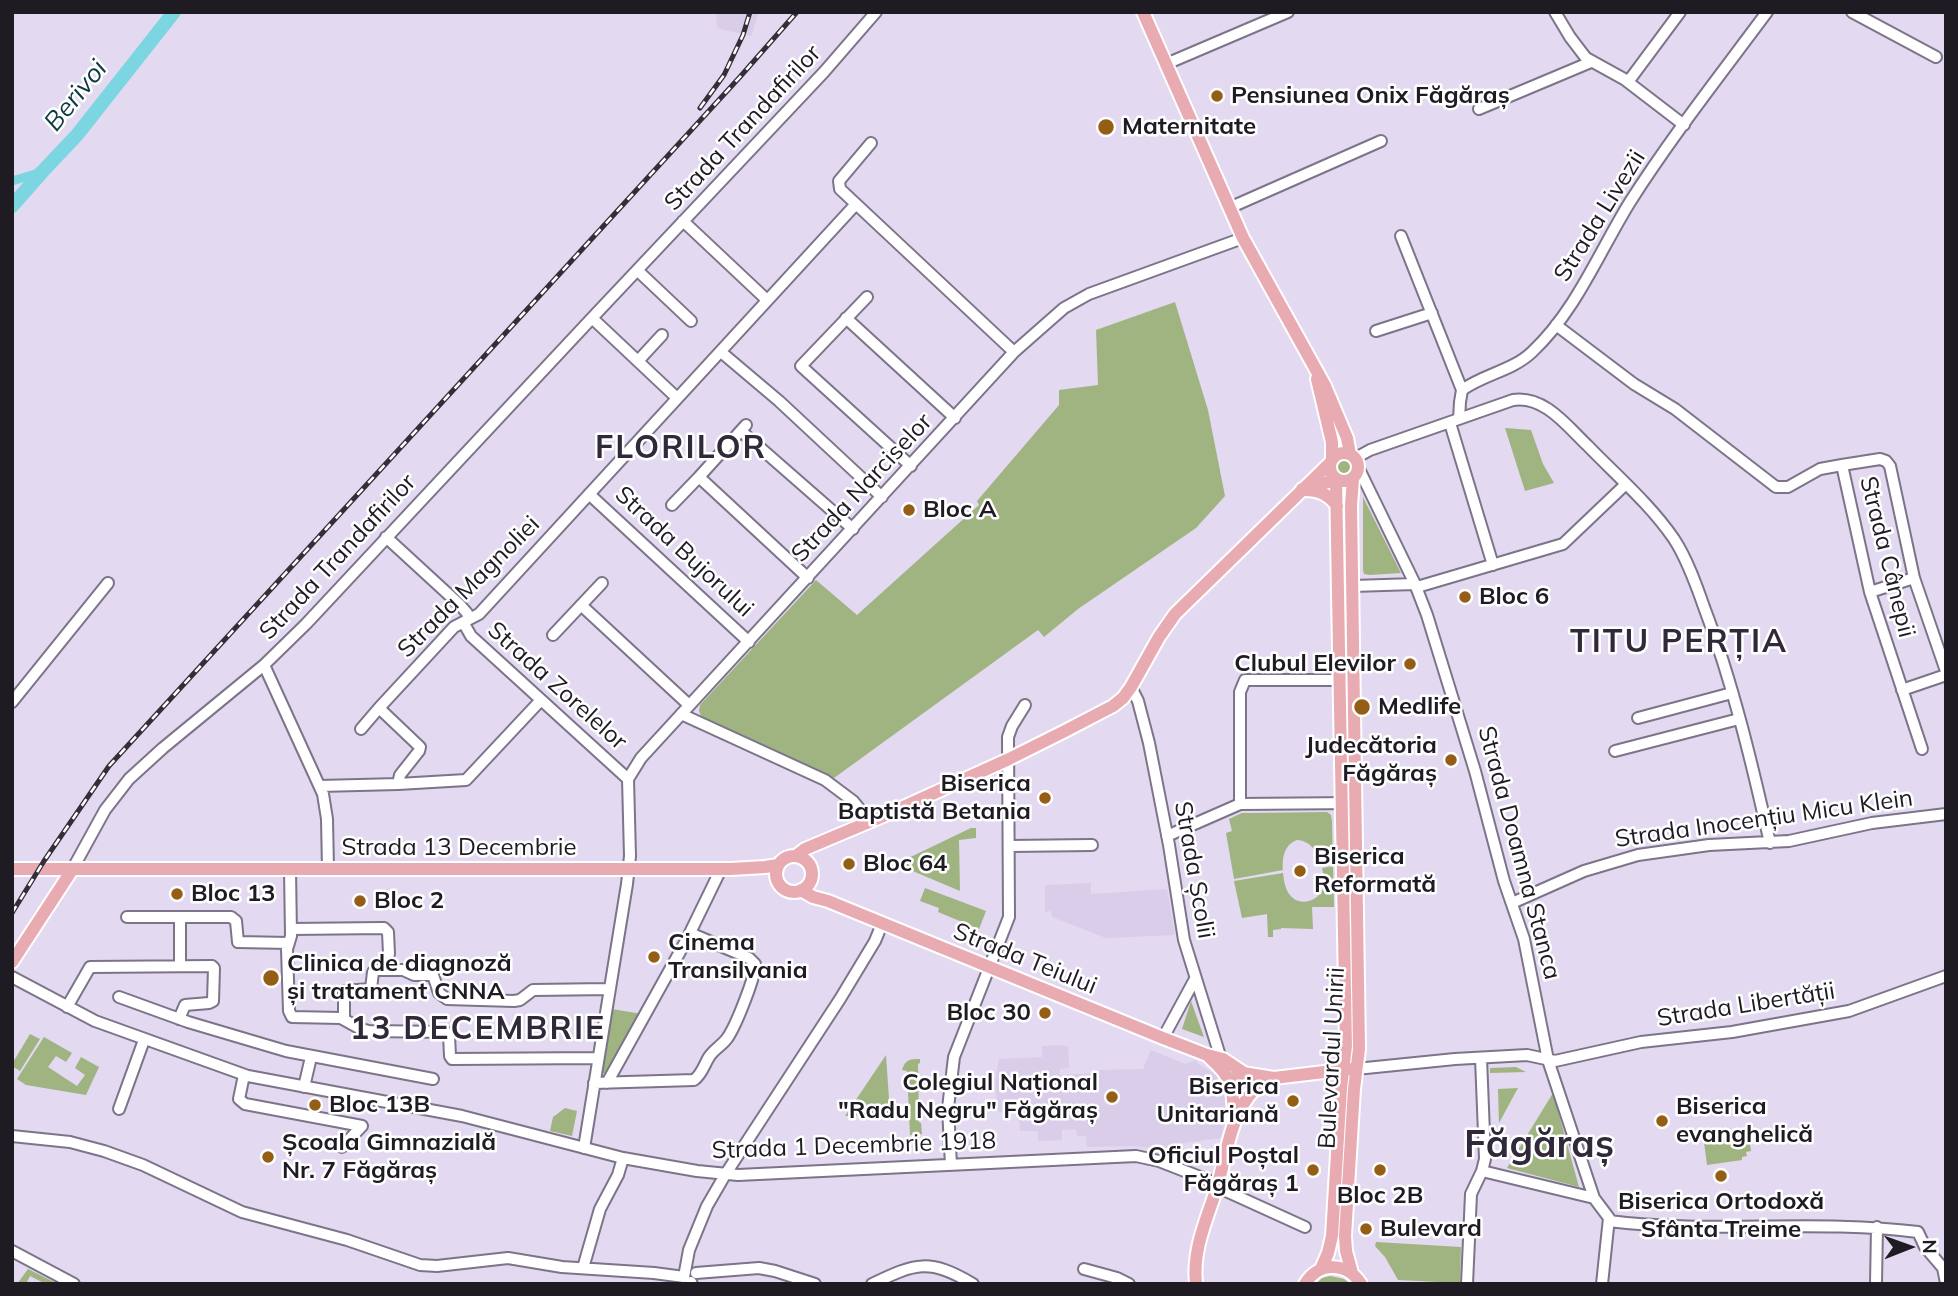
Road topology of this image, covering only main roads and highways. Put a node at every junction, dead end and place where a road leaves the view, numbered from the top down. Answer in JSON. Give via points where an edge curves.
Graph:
{"nodes":[{"id":1,"x":1143,"y":12,"type":"edge"},
{"id":2,"x":1315,"y":369,"type":"junction"},
{"id":3,"x":1331,"y":460,"type":"junction"},
{"id":4,"x":1354,"y":465,"type":"junction"},
{"id":5,"x":1336,"y":480,"type":"junction"},
{"id":6,"x":1302,"y":489,"type":"junction"},
{"id":7,"x":1337,"y":506,"type":"junction"},
{"id":8,"x":802,"y":859,"type":"junction"},
{"id":9,"x":778,"y":865,"type":"junction"},
{"id":10,"x":753,"y":868,"type":"junction"},
{"id":11,"x":12,"y":869,"type":"edge"},
{"id":12,"x":72,"y":870,"type":"junction"},
{"id":13,"x":811,"y":880,"type":"junction"},
{"id":14,"x":778,"y":882,"type":"junction"},
{"id":15,"x":801,"y":890,"type":"junction"},
{"id":16,"x":828,"y":901,"type":"junction"},
{"id":17,"x":12,"y":962,"type":"edge"},
{"id":18,"x":1207,"y":1055,"type":"junction"},
{"id":19,"x":1350,"y":1069,"type":"junction"},
{"id":20,"x":1247,"y":1073,"type":"junction"},
{"id":21,"x":1274,"y":1078,"type":"junction"},
{"id":22,"x":1232,"y":1088,"type":"junction"},
{"id":23,"x":1251,"y":1092,"type":"junction"},
{"id":24,"x":1234,"y":1123,"type":"junction"},
{"id":25,"x":1321,"y":1269,"type":"junction"},
{"id":26,"x":1357,"y":1278,"type":"edge"},
{"id":27,"x":1195,"y":1282,"type":"edge"},
{"id":28,"x":1305,"y":1284,"type":"edge"}],
"edges":[{"from":1,"to":2,"type":"main road","name":"Strada Doamna Stanca","via":[[1242,238]]},
{"from":2,"to":3,"type":"main road","name":"Strada Doamna Stanca","via":[[1332,442]]},
{"from":2,"to":4,"type":"main road","name":"Strada Doamna Stanca","via":[[1345,432]]},
{"from":3,"to":4,"type":"main road","via":[[1340,453]]},
{"from":3,"to":5,"type":"main road","via":[[1330,472]]},
{"from":3,"to":6,"type":"main road"},
{"from":4,"to":5,"type":"main road","via":[[1345,482]]},
{"from":4,"to":19,"type":"main road","name":"Bulevardul Unirii","via":[[1359,1049]]},
{"from":5,"to":6,"type":"main road"},
{"from":5,"to":7,"type":"main road","name":"Bulevardul Unirii"},
{"from":6,"to":7,"type":"main road","via":[[1322,493]]},
{"from":6,"to":8,"type":"main road","via":[[1175,614],[1130,688],[1113,706],[1009,759],[826,841]]},
{"from":7,"to":19,"type":"main road","name":"Bulevardul Unirii"},
{"from":8,"to":9,"type":"main road","via":[[786,858]]},
{"from":8,"to":13,"type":"main road","via":[[812,870]]},
{"from":9,"to":10,"type":"main road","name":"Strada 13 Decembrie"},
{"from":9,"to":14,"type":"main road"},
{"from":10,"to":12,"type":"main road","name":"Strada 13 Decembrie"},
{"from":10,"to":14,"type":"main road"},
{"from":11,"to":12,"type":"main road","name":"Strada 13 Decembrie"},
{"from":12,"to":17,"type":"main road"},
{"from":13,"to":15,"type":"main road"},
{"from":13,"to":16,"type":"main road","name":"Strada Teiului"},
{"from":14,"to":15,"type":"main road","via":[[786,890]]},
{"from":15,"to":16,"type":"main road","name":"Strada Teiului"},
{"from":16,"to":18,"type":"main road","name":"Strada Teiului"},
{"from":18,"to":20,"type":"main road"},
{"from":18,"to":22,"type":"main road","via":[[1223,1070]]},
{"from":19,"to":21,"type":"main road"},
{"from":19,"to":25,"type":"main road","name":"Bulevardul Unirii","via":[[1332,1236]]},
{"from":19,"to":26,"type":"main road","name":"Bulevardul Unirii","via":[[1345,1236]]},
{"from":20,"to":21,"type":"main road"},
{"from":20,"to":22,"type":"main road","via":[[1236,1075]]},
{"from":20,"to":23,"type":"main road","via":[[1255,1083]]},
{"from":21,"to":23,"type":"main road"},
{"from":22,"to":23,"type":"main road","via":[[1242,1096]]},
{"from":22,"to":24,"type":"main road"},
{"from":23,"to":24,"type":"main road"},
{"from":24,"to":27,"type":"main road","via":[[1199,1238]]},
{"from":25,"to":26,"type":"main road","name":"Bulevardul Unirii","via":[[1334,1266]]},
{"from":25,"to":28,"type":"main road","name":"Bulevardul Unirii"}]}
